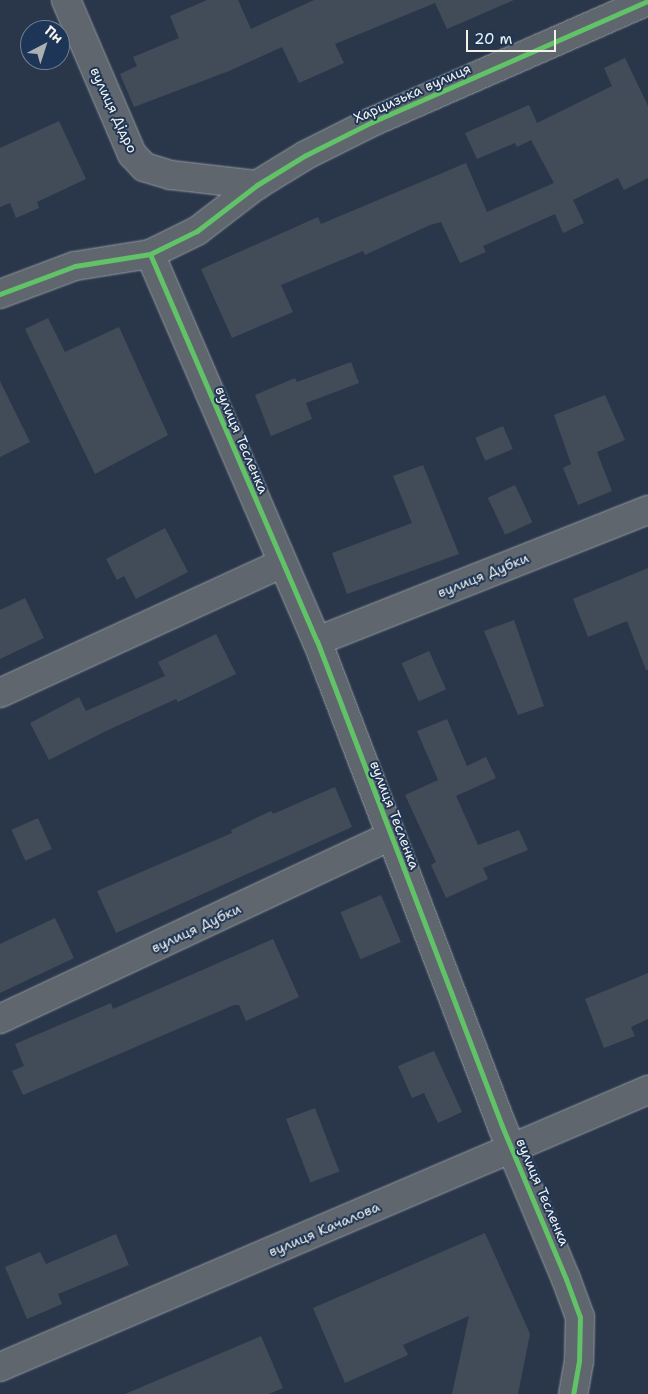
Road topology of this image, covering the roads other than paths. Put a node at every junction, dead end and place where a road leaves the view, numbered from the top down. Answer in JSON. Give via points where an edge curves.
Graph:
{"nodes":[{"id":1,"x":66,"y":0,"type":"edge"},
{"id":2,"x":648,"y":0,"type":"edge"},
{"id":3,"x":257,"y":185,"type":"junction"},
{"id":4,"x":150,"y":254,"type":"junction"},
{"id":5,"x":0,"y":294,"type":"edge"},
{"id":6,"x":648,"y":510,"type":"edge"},
{"id":7,"x":282,"y":563,"type":"junction"},
{"id":8,"x":317,"y":641,"type":"junction"},
{"id":9,"x":0,"y":693,"type":"edge"},
{"id":10,"x":391,"y":836,"type":"junction"},
{"id":11,"x":0,"y":1019,"type":"edge"},
{"id":12,"x":648,"y":1090,"type":"edge"},
{"id":13,"x":513,"y":1148,"type":"junction"},
{"id":14,"x":0,"y":1367,"type":"edge"},
{"id":15,"x":573,"y":1394,"type":"edge"}],
"edges":[{"from":1,"to":3,"type":"street","name":"вулиця Дідро","via":[[132,154],[144,167],[170,175]]},
{"from":2,"to":3,"type":"street","name":"Харцизька вулиця","via":[[372,122]]},
{"from":3,"to":4,"type":"street","name":"Харцизька вулиця","via":[[197,231]]},
{"from":4,"to":5,"type":"street","name":"Харцизька вулиця","via":[[75,266]]},
{"from":4,"to":7,"type":"street","name":"вулиця Тесленка"},
{"from":6,"to":8,"type":"street","name":"вулиця Дубки"},
{"from":7,"to":8,"type":"street","name":"вулиця Тесленка"},
{"from":7,"to":9,"type":"street"},
{"from":8,"to":10,"type":"street","name":"вулиця Тесленка"},
{"from":10,"to":11,"type":"street","name":"вулиця Дубки"},
{"from":10,"to":13,"type":"street","name":"вулиця Тесленка"},
{"from":12,"to":13,"type":"street","name":"вулиця Качалова"},
{"from":13,"to":14,"type":"street","name":"вулиця Качалова"},
{"from":13,"to":15,"type":"street","name":"вулиця Тесленка","via":[[580,1317],[579,1361]]}]}
